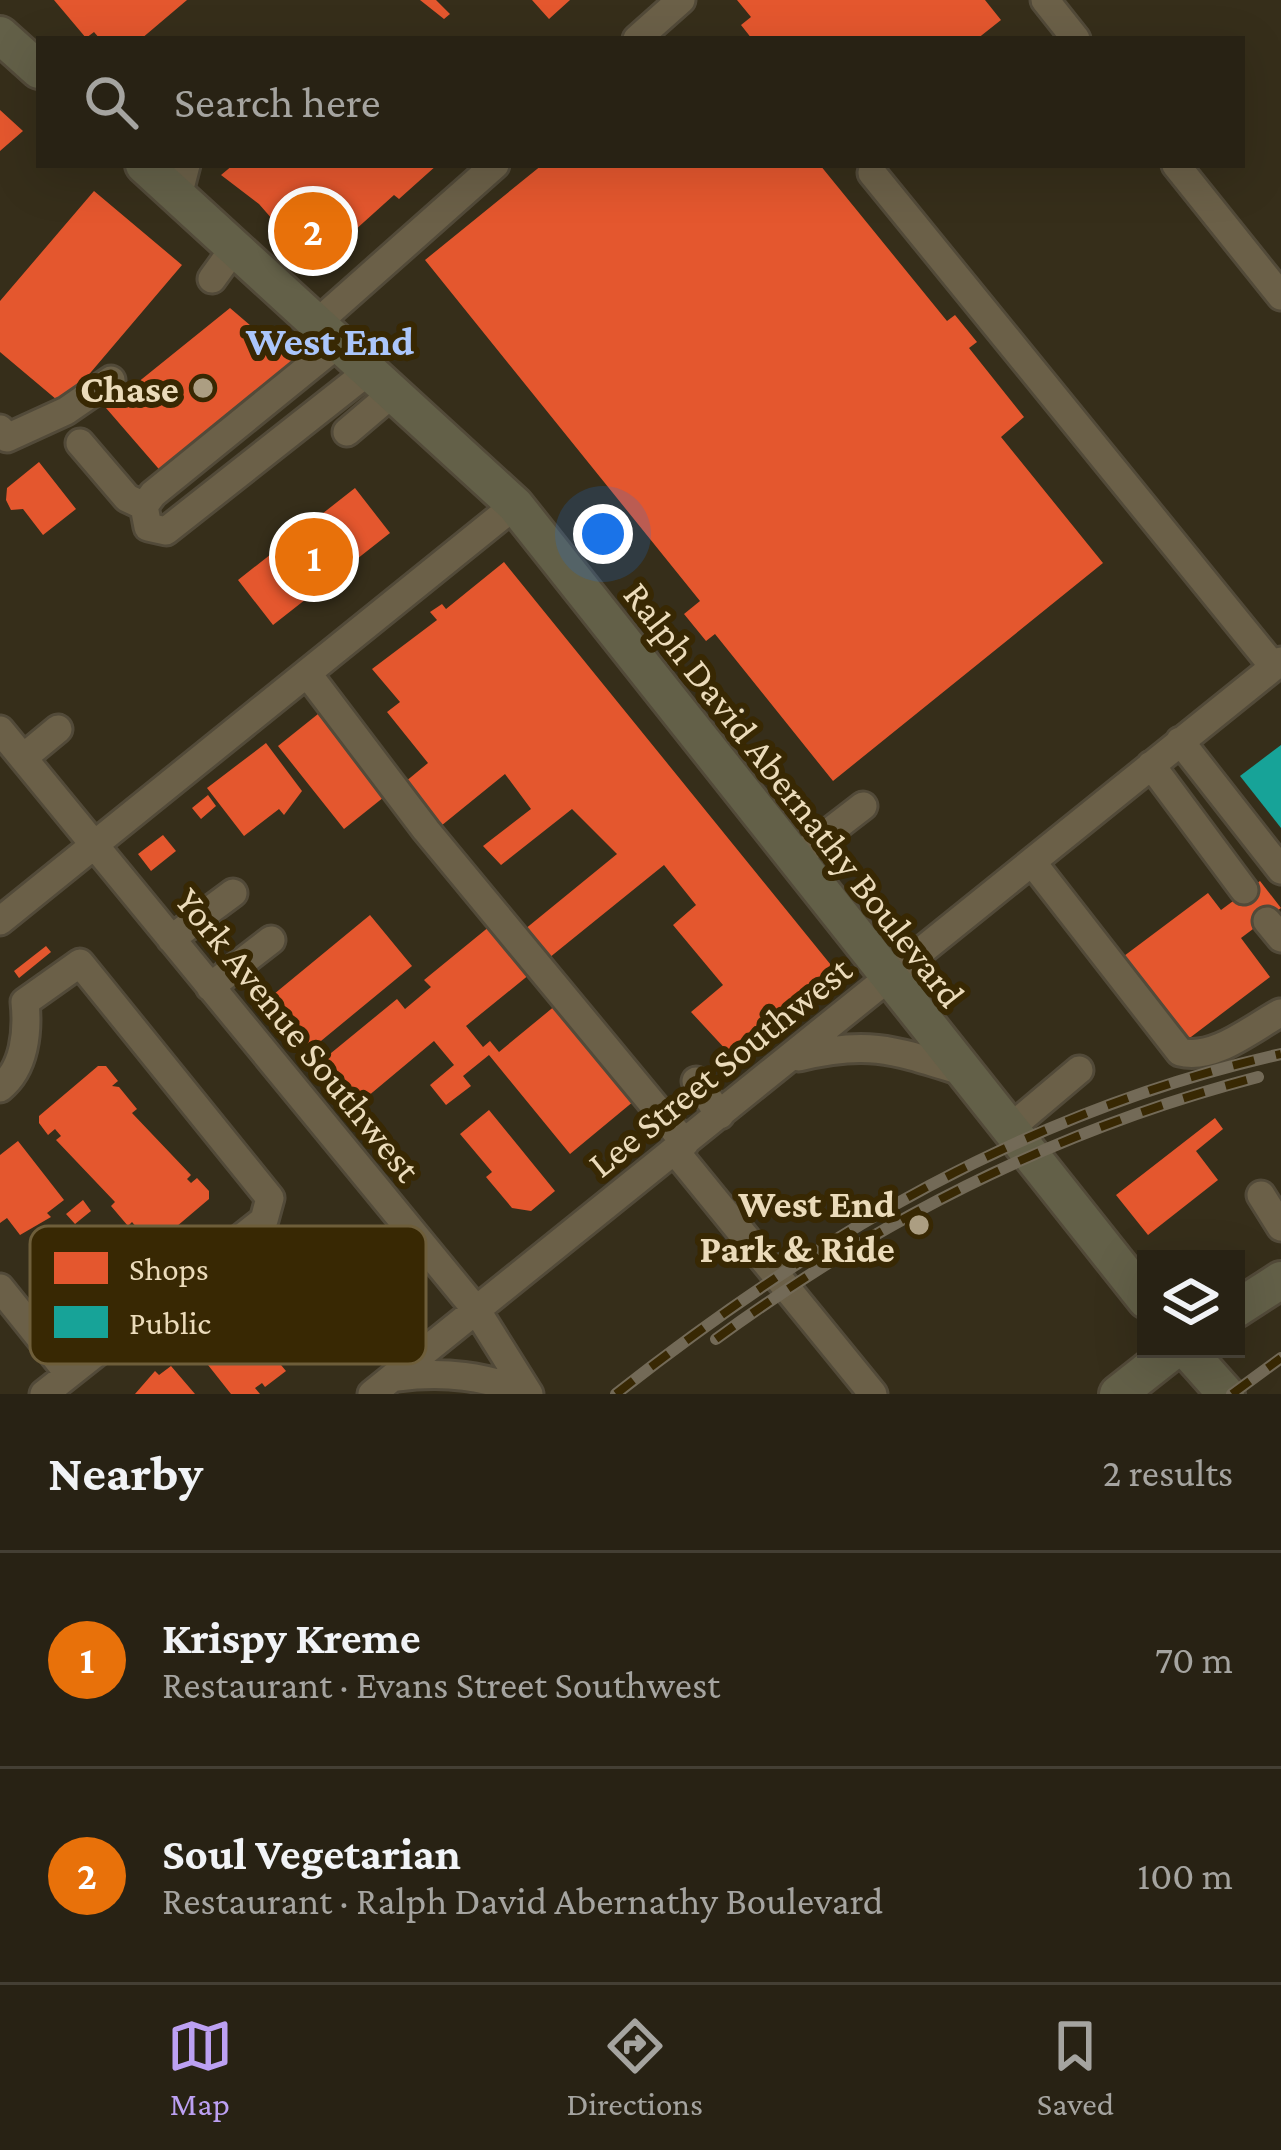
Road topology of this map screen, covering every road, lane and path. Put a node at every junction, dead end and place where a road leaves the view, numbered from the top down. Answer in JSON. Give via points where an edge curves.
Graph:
{"nodes":[{"id":1,"x":681,"y":0,"type":"edge"},
{"id":2,"x":1045,"y":0,"type":"edge"},
{"id":3,"x":0,"y":35,"type":"edge"},
{"id":4,"x":640,"y":36,"type":"edge"},
{"id":5,"x":1074,"y":36,"type":"edge"},
{"id":6,"x":36,"y":67,"type":"edge"},
{"id":7,"x":152,"y":168,"type":"edge"},
{"id":8,"x":492,"y":168,"type":"edge"},
{"id":9,"x":1178,"y":168,"type":"edge"},
{"id":10,"x":872,"y":172,"type":"dead end"},
{"id":11,"x":182,"y":180,"type":"edge"},
{"id":12,"x":235,"y":247,"type":"junction"},
{"id":13,"x":212,"y":279,"type":"dead end"},
{"id":14,"x":1281,"y":296,"type":"edge"},
{"id":15,"x":329,"y":332,"type":"junction"},
{"id":16,"x":111,"y":380,"type":"dead end"},
{"id":17,"x":382,"y":381,"type":"junction"},
{"id":18,"x":0,"y":429,"type":"edge"},
{"id":19,"x":347,"y":432,"type":"dead end"},
{"id":20,"x":80,"y":443,"type":"dead end"},
{"id":21,"x":515,"y":505,"type":"junction"},
{"id":22,"x":144,"y":506,"type":"junction"},
{"id":23,"x":1278,"y":664,"type":"edge"},
{"id":24,"x":307,"y":674,"type":"junction"},
{"id":25,"x":58,"y":729,"type":"dead end"},
{"id":26,"x":1180,"y":741,"type":"junction"},
{"id":27,"x":7,"y":743,"type":"edge"},
{"id":28,"x":1151,"y":765,"type":"junction"},
{"id":29,"x":863,"y":806,"type":"dead end"},
{"id":30,"x":94,"y":845,"type":"junction"},
{"id":31,"x":793,"y":860,"type":"junction"},
{"id":32,"x":1032,"y":862,"type":"junction"},
{"id":33,"x":1281,"y":870,"type":"edge"},
{"id":34,"x":1244,"y":890,"type":"dead end"},
{"id":35,"x":233,"y":893,"type":"dead end"},
{"id":36,"x":0,"y":921,"type":"edge"},
{"id":37,"x":171,"y":939,"type":"junction"},
{"id":38,"x":271,"y":940,"type":"dead end"},
{"id":39,"x":887,"y":980,"type":"junction"},
{"id":40,"x":210,"y":987,"type":"junction"},
{"id":41,"x":1280,"y":1013,"type":"edge"},
{"id":42,"x":789,"y":1060,"type":"junction"},
{"id":43,"x":1079,"y":1070,"type":"dead end"},
{"id":44,"x":961,"y":1071,"type":"junction"},
{"id":45,"x":696,"y":1082,"type":"dead end"},
{"id":46,"x":0,"y":1088,"type":"edge"},
{"id":47,"x":720,"y":1114,"type":"junction"},
{"id":48,"x":1008,"y":1130,"type":"junction"},
{"id":49,"x":680,"y":1147,"type":"junction"},
{"id":50,"x":1261,"y":1195,"type":"dead end"},
{"id":51,"x":257,"y":1226,"type":"edge"},
{"id":52,"x":407,"y":1226,"type":"edge"},
{"id":53,"x":1281,"y":1227,"type":"edge"},
{"id":54,"x":426,"y":1249,"type":"edge"},
{"id":55,"x":1281,"y":1280,"type":"edge"},
{"id":56,"x":0,"y":1288,"type":"edge"},
{"id":57,"x":1137,"y":1289,"type":"edge"},
{"id":58,"x":1245,"y":1303,"type":"edge"},
{"id":59,"x":477,"y":1311,"type":"junction"},
{"id":60,"x":30,"y":1325,"type":"edge"},
{"id":61,"x":426,"y":1351,"type":"edge"},
{"id":62,"x":1164,"y":1358,"type":"edge"},
{"id":63,"x":1194,"y":1358,"type":"edge"},
{"id":64,"x":61,"y":1364,"type":"edge"},
{"id":65,"x":82,"y":1364,"type":"edge"},
{"id":66,"x":410,"y":1364,"type":"edge"},
{"id":67,"x":69,"y":1374,"type":"junction"},
{"id":68,"x":382,"y":1386,"type":"edge"},
{"id":69,"x":44,"y":1394,"type":"edge"},
{"id":70,"x":528,"y":1394,"type":"edge"},
{"id":71,"x":873,"y":1394,"type":"edge"},
{"id":72,"x":1118,"y":1394,"type":"edge"},
{"id":73,"x":1226,"y":1394,"type":"edge"}],
"edges":[{"from":1,"to":4,"type":"street"},
{"from":2,"to":5,"type":"street"},
{"from":3,"to":6,"type":"main road"},
{"from":7,"to":11,"type":"main road","name":"Ralph David Abernathy Boulevard"},
{"from":8,"to":15,"type":"street"},
{"from":9,"to":14,"type":"street"},
{"from":10,"to":23,"type":"street"},
{"from":11,"to":12,"type":"main road","name":"Ralph David Abernathy Boulevard"},
{"from":12,"to":13,"type":"street"},
{"from":12,"to":15,"type":"main road","name":"Ralph David Abernathy Boulevard"},
{"from":15,"to":17,"type":"main road","name":"Ralph David Abernathy Boulevard"},
{"from":15,"to":22,"type":"street"},
{"from":16,"to":18,"type":"street","via":[[7,438]]},
{"from":17,"to":19,"type":"street"},
{"from":17,"to":21,"type":"main road","name":"Ralph David Abernathy Boulevard"},
{"from":17,"to":22,"type":"street","via":[[166,531],[148,527]]},
{"from":20,"to":22,"type":"street","via":[[127,498]]},
{"from":21,"to":24,"type":"street"},
{"from":21,"to":31,"type":"main road","name":"Ralph David Abernathy Boulevard"},
{"from":23,"to":26,"type":"street","name":"Lee Street Southwest"},
{"from":24,"to":30,"type":"street"},
{"from":24,"to":49,"type":"street"},
{"from":25,"to":27,"type":"street"},
{"from":26,"to":28,"type":"street","name":"Lee Street Southwest"},
{"from":26,"to":33,"type":"street"},
{"from":27,"to":30,"type":"street","name":"York Avenue Southwest","via":[[40,799]]},
{"from":28,"to":32,"type":"street","name":"Lee Street Southwest"},
{"from":28,"to":34,"type":"street"},
{"from":29,"to":31,"type":"street"},
{"from":30,"to":36,"type":"street"},
{"from":30,"to":37,"type":"street","name":"York Avenue Southwest"},
{"from":31,"to":39,"type":"main road","name":"Ralph David Abernathy Boulevard"},
{"from":32,"to":39,"type":"street","name":"Lee Street Southwest"},
{"from":32,"to":41,"type":"street","via":[[1180,1052],[1214,1049]]},
{"from":35,"to":37,"type":"street"},
{"from":37,"to":40,"type":"street","name":"York Avenue Southwest"},
{"from":38,"to":40,"type":"street"},
{"from":39,"to":42,"type":"street","name":"Lee Street Southwest"},
{"from":39,"to":44,"type":"main road","name":"Ralph David Abernathy Boulevard"},
{"from":40,"to":52,"type":"street","name":"York Avenue Southwest"},
{"from":42,"to":44,"type":"street","via":[[848,1045]]},
{"from":42,"to":47,"type":"street","name":"Lee Street Southwest"},
{"from":43,"to":48,"type":"street"},
{"from":44,"to":48,"type":"main road","name":"Ralph David Abernathy Boulevard"},
{"from":45,"to":47,"type":"street"},
{"from":46,"to":51,"type":"street","via":[[28,1036],[26,1003],[80,963],[269,1198]]},
{"from":47,"to":49,"type":"street","name":"Lee Street Southwest"},
{"from":48,"to":57,"type":"main road","name":"Ralph David Abernathy Boulevard"},
{"from":49,"to":59,"type":"street","name":"Lee Street Southwest"},
{"from":49,"to":71,"type":"street"},
{"from":50,"to":53,"type":"street"},
{"from":54,"to":59,"type":"street","name":"York Avenue Southwest"},
{"from":55,"to":58,"type":"main road"},
{"from":56,"to":60,"type":"street"},
{"from":59,"to":61,"type":"street","name":"Lee Street Southwest"},
{"from":59,"to":70,"type":"street","name":"York Avenue Southwest"},
{"from":62,"to":72,"type":"main road"},
{"from":63,"to":73,"type":"main road"},
{"from":64,"to":67,"type":"street"},
{"from":65,"to":67,"type":"street"},
{"from":66,"to":68,"type":"street","name":"Lee Street Southwest"},
{"from":67,"to":69,"type":"street"},
{"from":68,"to":70,"type":"street","via":[[458,1374]]}]}
